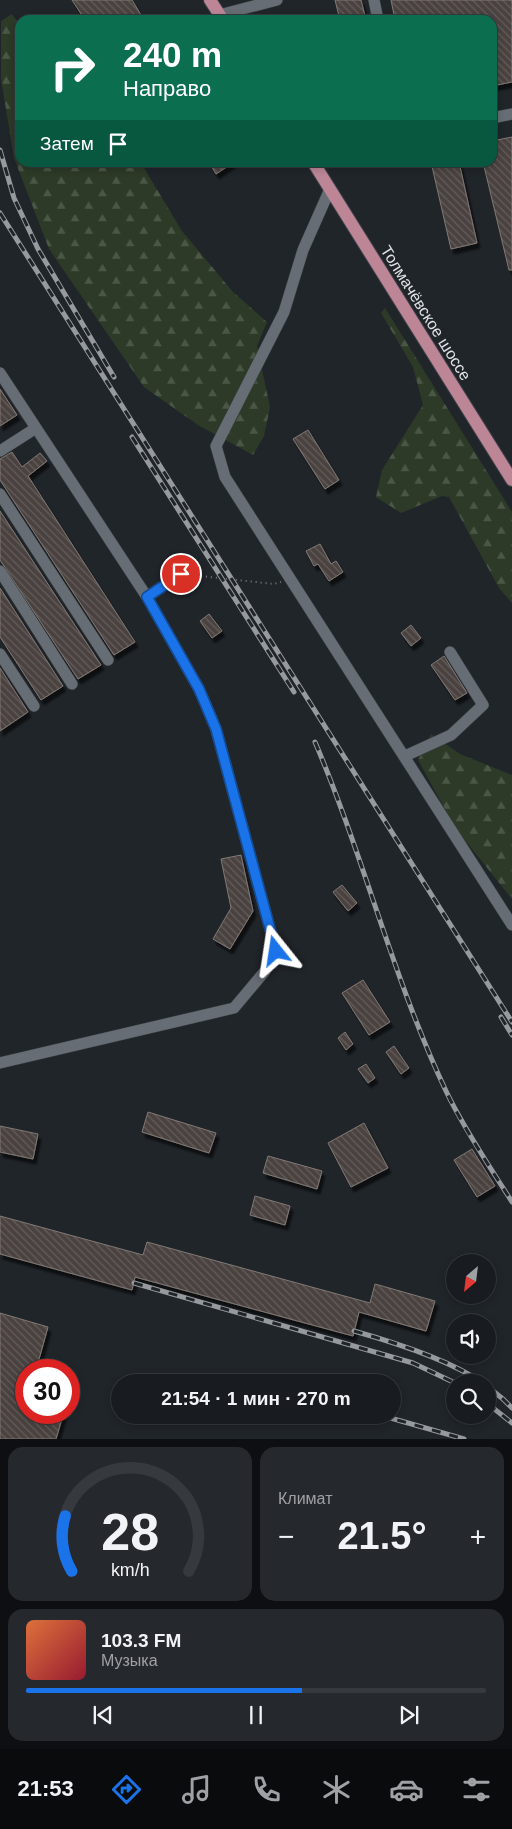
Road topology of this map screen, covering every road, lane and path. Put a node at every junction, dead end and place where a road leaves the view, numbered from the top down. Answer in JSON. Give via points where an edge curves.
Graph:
{"nodes":[{"id":1,"x":210,"y":0,"type":"edge"},
{"id":2,"x":277,"y":0,"type":"edge"},
{"id":3,"x":374,"y":0,"type":"edge"},
{"id":4,"x":219,"y":15,"type":"edge"},
{"id":5,"x":230,"y":15,"type":"edge"},
{"id":6,"x":377,"y":15,"type":"edge"},
{"id":7,"x":512,"y":114,"type":"edge"},
{"id":8,"x":497,"y":117,"type":"edge"},
{"id":9,"x":317,"y":167,"type":"edge"},
{"id":10,"x":330,"y":189,"type":"junction"},
{"id":11,"x":0,"y":373,"type":"edge"},
{"id":12,"x":36,"y":428,"type":"junction"},
{"id":13,"x":0,"y":451,"type":"edge"},
{"id":14,"x":512,"y":480,"type":"edge"},
{"id":15,"x":0,"y":494,"type":"edge"},
{"id":16,"x":0,"y":571,"type":"edge"},
{"id":17,"x":181,"y":574,"type":"joint"},
{"id":18,"x":292,"y":579,"type":"junction"},
{"id":19,"x":147,"y":597,"type":"junction"},
{"id":20,"x":450,"y":652,"type":"dead end"},
{"id":21,"x":0,"y":654,"type":"edge"},
{"id":22,"x":108,"y":660,"type":"dead end"},
{"id":23,"x":72,"y":684,"type":"dead end"},
{"id":24,"x":34,"y":706,"type":"dead end"},
{"id":25,"x":405,"y":756,"type":"junction"},
{"id":26,"x":512,"y":925,"type":"edge"},
{"id":27,"x":0,"y":1063,"type":"edge"}],
"edges":[{"from":1,"to":4,"type":"main road"},
{"from":2,"to":5,"type":"street"},
{"from":3,"to":6,"type":"street"},
{"from":7,"to":8,"type":"street"},
{"from":9,"to":10,"type":"main road","name":"Толмачёвское шоссе"},
{"from":10,"to":14,"type":"main road","name":"Толмачёвское шоссе"},
{"from":10,"to":18,"type":"street","via":[[303,250],[284,312],[216,446],[225,476]]},
{"from":11,"to":12,"type":"street"},
{"from":12,"to":13,"type":"street"},
{"from":12,"to":19,"type":"street"},
{"from":15,"to":22,"type":"street"},
{"from":16,"to":23,"type":"street"},
{"from":17,"to":18,"type":"path","via":[[274,584]]},
{"from":17,"to":19,"type":"street"},
{"from":18,"to":25,"type":"street"},
{"from":19,"to":27,"type":"street","via":[[199,689],[216,729],[276,951],[265,971],[234,1008]]},
{"from":20,"to":25,"type":"street","via":[[483,705],[451,735]]},
{"from":21,"to":24,"type":"street"},
{"from":25,"to":26,"type":"street"}]}
